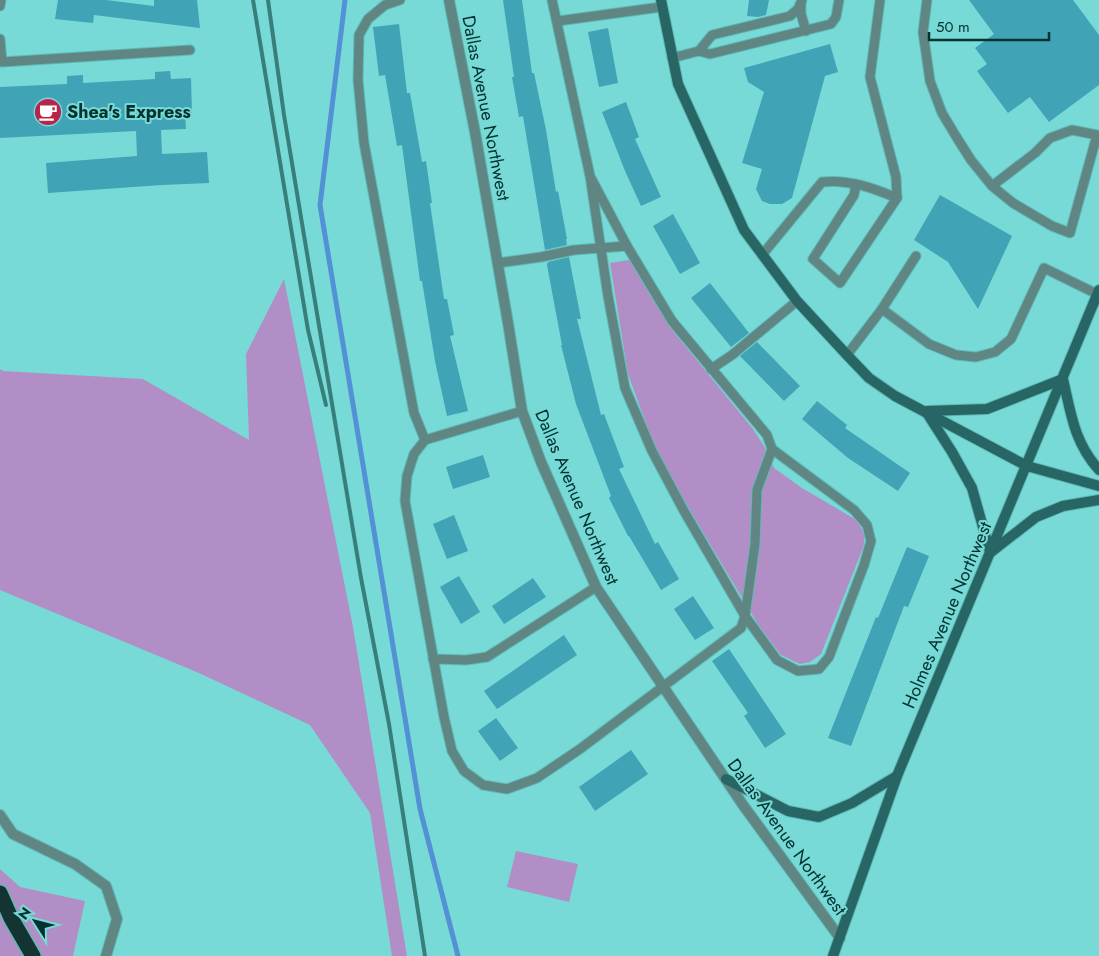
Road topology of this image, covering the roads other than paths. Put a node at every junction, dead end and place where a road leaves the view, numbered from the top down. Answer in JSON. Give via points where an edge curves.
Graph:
{"nodes":[{"id":1,"x":1,"y":0,"type":"edge"},
{"id":2,"x":400,"y":0,"type":"edge"},
{"id":3,"x":449,"y":0,"type":"edge"},
{"id":4,"x":552,"y":0,"type":"edge"},
{"id":5,"x":839,"y":0,"type":"edge"},
{"id":6,"x":880,"y":0,"type":"edge"},
{"id":7,"x":927,"y":0,"type":"edge"},
{"id":8,"x":801,"y":2,"type":"edge"},
{"id":9,"x":661,"y":4,"type":"edge"},
{"id":10,"x":0,"y":6,"type":"edge"},
{"id":11,"x":558,"y":21,"type":"junction"},
{"id":12,"x":806,"y":31,"type":"junction"},
{"id":13,"x":0,"y":39,"type":"edge"},
{"id":14,"x":190,"y":50,"type":"dead end"},
{"id":15,"x":699,"y":51,"type":"junction"},
{"id":16,"x":672,"y":58,"type":"junction"},
{"id":17,"x":1,"y":62,"type":"edge"},
{"id":18,"x":1098,"y":135,"type":"edge"},
{"id":19,"x":590,"y":176,"type":"junction"},
{"id":20,"x":856,"y":184,"type":"junction"},
{"id":21,"x":992,"y":186,"type":"junction"},
{"id":22,"x":897,"y":198,"type":"junction"},
{"id":23,"x":627,"y":246,"type":"junction"},
{"id":24,"x":601,"y":249,"type":"junction"},
{"id":25,"x":762,"y":254,"type":"junction"},
{"id":26,"x":916,"y":256,"type":"dead end"},
{"id":27,"x":498,"y":263,"type":"junction"},
{"id":28,"x":1098,"y":294,"type":"edge"},
{"id":29,"x":797,"y":301,"type":"junction"},
{"id":30,"x":882,"y":309,"type":"junction"},
{"id":31,"x":846,"y":355,"type":"junction"},
{"id":32,"x":711,"y":369,"type":"junction"},
{"id":33,"x":1063,"y":379,"type":"junction"},
{"id":34,"x":522,"y":411,"type":"junction"},
{"id":35,"x":925,"y":411,"type":"junction"},
{"id":36,"x":425,"y":440,"type":"junction"},
{"id":37,"x":772,"y":449,"type":"junction"},
{"id":38,"x":1027,"y":466,"type":"junction"},
{"id":39,"x":1099,"y":470,"type":"edge"},
{"id":40,"x":1099,"y":486,"type":"edge"},
{"id":41,"x":1099,"y":500,"type":"edge"},
{"id":42,"x":990,"y":552,"type":"junction"},
{"id":43,"x":596,"y":587,"type":"junction"},
{"id":44,"x":745,"y":616,"type":"junction"},
{"id":45,"x":433,"y":659,"type":"junction"},
{"id":46,"x":662,"y":686,"type":"junction"},
{"id":47,"x":897,"y":776,"type":"junction"},
{"id":48,"x":726,"y":780,"type":"junction"},
{"id":49,"x":0,"y":815,"type":"edge"},
{"id":50,"x":0,"y":893,"type":"edge"},
{"id":51,"x":840,"y":938,"type":"junction"},
{"id":52,"x":32,"y":956,"type":"edge"},
{"id":53,"x":106,"y":956,"type":"edge"},
{"id":54,"x":833,"y":956,"type":"edge"}],
"edges":[{"from":1,"to":10,"type":"lane"},
{"from":2,"to":36,"type":"lane","via":[[380,9],[368,19],[359,34],[358,80],[364,143],[414,413]]},
{"from":3,"to":27,"type":"street","name":"Dallas Avenue Northwest"},
{"from":4,"to":11,"type":"lane"},
{"from":5,"to":12,"type":"lane","via":[[836,17],[831,24]]},
{"from":6,"to":22,"type":"lane","via":[[870,77],[896,177]]},
{"from":7,"to":21,"type":"lane","via":[[923,32],[930,81],[942,113],[971,160]]},
{"from":8,"to":12,"type":"lane"},
{"from":8,"to":15,"type":"lane","via":[[790,16],[712,36]]},
{"from":9,"to":11,"type":"lane"},
{"from":9,"to":16,"type":"main road"},
{"from":11,"to":19,"type":"lane"},
{"from":12,"to":15,"type":"lane","via":[[710,54]]},
{"from":13,"to":17,"type":"lane"},
{"from":14,"to":17,"type":"lane"},
{"from":15,"to":16,"type":"lane"},
{"from":16,"to":25,"type":"main road","via":[[678,84],[744,230]]},
{"from":18,"to":21,"type":"lane","via":[[1072,130],[1050,138]]},
{"from":18,"to":21,"type":"lane","via":[[1070,233],[1013,203]]},
{"from":19,"to":23,"type":"lane"},
{"from":19,"to":24,"type":"lane"},
{"from":20,"to":22,"type":"lane"},
{"from":20,"to":22,"type":"lane","via":[[854,195],[813,259],[840,282]]},
{"from":20,"to":25,"type":"lane","via":[[822,182]]},
{"from":23,"to":24,"type":"lane"},
{"from":23,"to":32,"type":"lane","via":[[672,321]]},
{"from":24,"to":27,"type":"lane","via":[[574,250]]},
{"from":24,"to":44,"type":"lane","via":[[625,388],[652,452]]},
{"from":25,"to":29,"type":"main road"},
{"from":26,"to":30,"type":"lane"},
{"from":27,"to":34,"type":"street","name":"Dallas Avenue Northwest"},
{"from":28,"to":30,"type":"lane","via":[[1044,268],[1011,339],[995,352],[976,357],[956,355],[929,344]]},
{"from":28,"to":33,"type":"main road","name":"Holmes Avenue Northwest"},
{"from":29,"to":31,"type":"main road"},
{"from":29,"to":32,"type":"lane"},
{"from":30,"to":31,"type":"lane"},
{"from":31,"to":35,"type":"main road","via":[[869,378]]},
{"from":32,"to":37,"type":"lane","via":[[767,436]]},
{"from":33,"to":35,"type":"main road","via":[[987,409]]},
{"from":33,"to":38,"type":"main road","name":"Holmes Avenue Northwest"},
{"from":33,"to":39,"type":"main road","via":[[1078,440]]},
{"from":34,"to":36,"type":"lane"},
{"from":34,"to":43,"type":"street","name":"Dallas Avenue Northwest"},
{"from":35,"to":38,"type":"main road"},
{"from":35,"to":42,"type":"main road","via":[[972,488]]},
{"from":36,"to":45,"type":"lane","via":[[414,454],[407,476],[405,501]]},
{"from":37,"to":44,"type":"lane","via":[[757,490],[755,544]]},
{"from":37,"to":44,"type":"lane","via":[[854,510],[867,525],[871,541],[829,657],[819,669],[798,671],[777,660]]},
{"from":38,"to":40,"type":"main road"},
{"from":38,"to":42,"type":"main road","name":"Holmes Avenue Northwest"},
{"from":41,"to":42,"type":"main road","via":[[1063,506],[1036,518]]},
{"from":42,"to":47,"type":"main road","name":"Holmes Avenue Northwest"},
{"from":43,"to":45,"type":"lane","via":[[487,657]]},
{"from":43,"to":46,"type":"street","name":"Dallas Avenue Northwest"},
{"from":44,"to":46,"type":"lane","via":[[741,628]]},
{"from":45,"to":46,"type":"lane","via":[[452,750],[464,771],[483,785],[507,789],[537,778]]},
{"from":46,"to":48,"type":"street","name":"Dallas Avenue Northwest"},
{"from":47,"to":48,"type":"main road","via":[[852,803],[819,817],[788,811]]},
{"from":47,"to":51,"type":"main road","name":"Holmes Avenue Northwest"},
{"from":48,"to":51,"type":"street","name":"Dallas Avenue Northwest"},
{"from":49,"to":53,"type":"street","via":[[13,834],[74,864],[106,886],[117,919]]},
{"from":50,"to":52,"type":"highway"},
{"from":51,"to":54,"type":"main road","name":"Holmes Avenue Northwest"}]}
